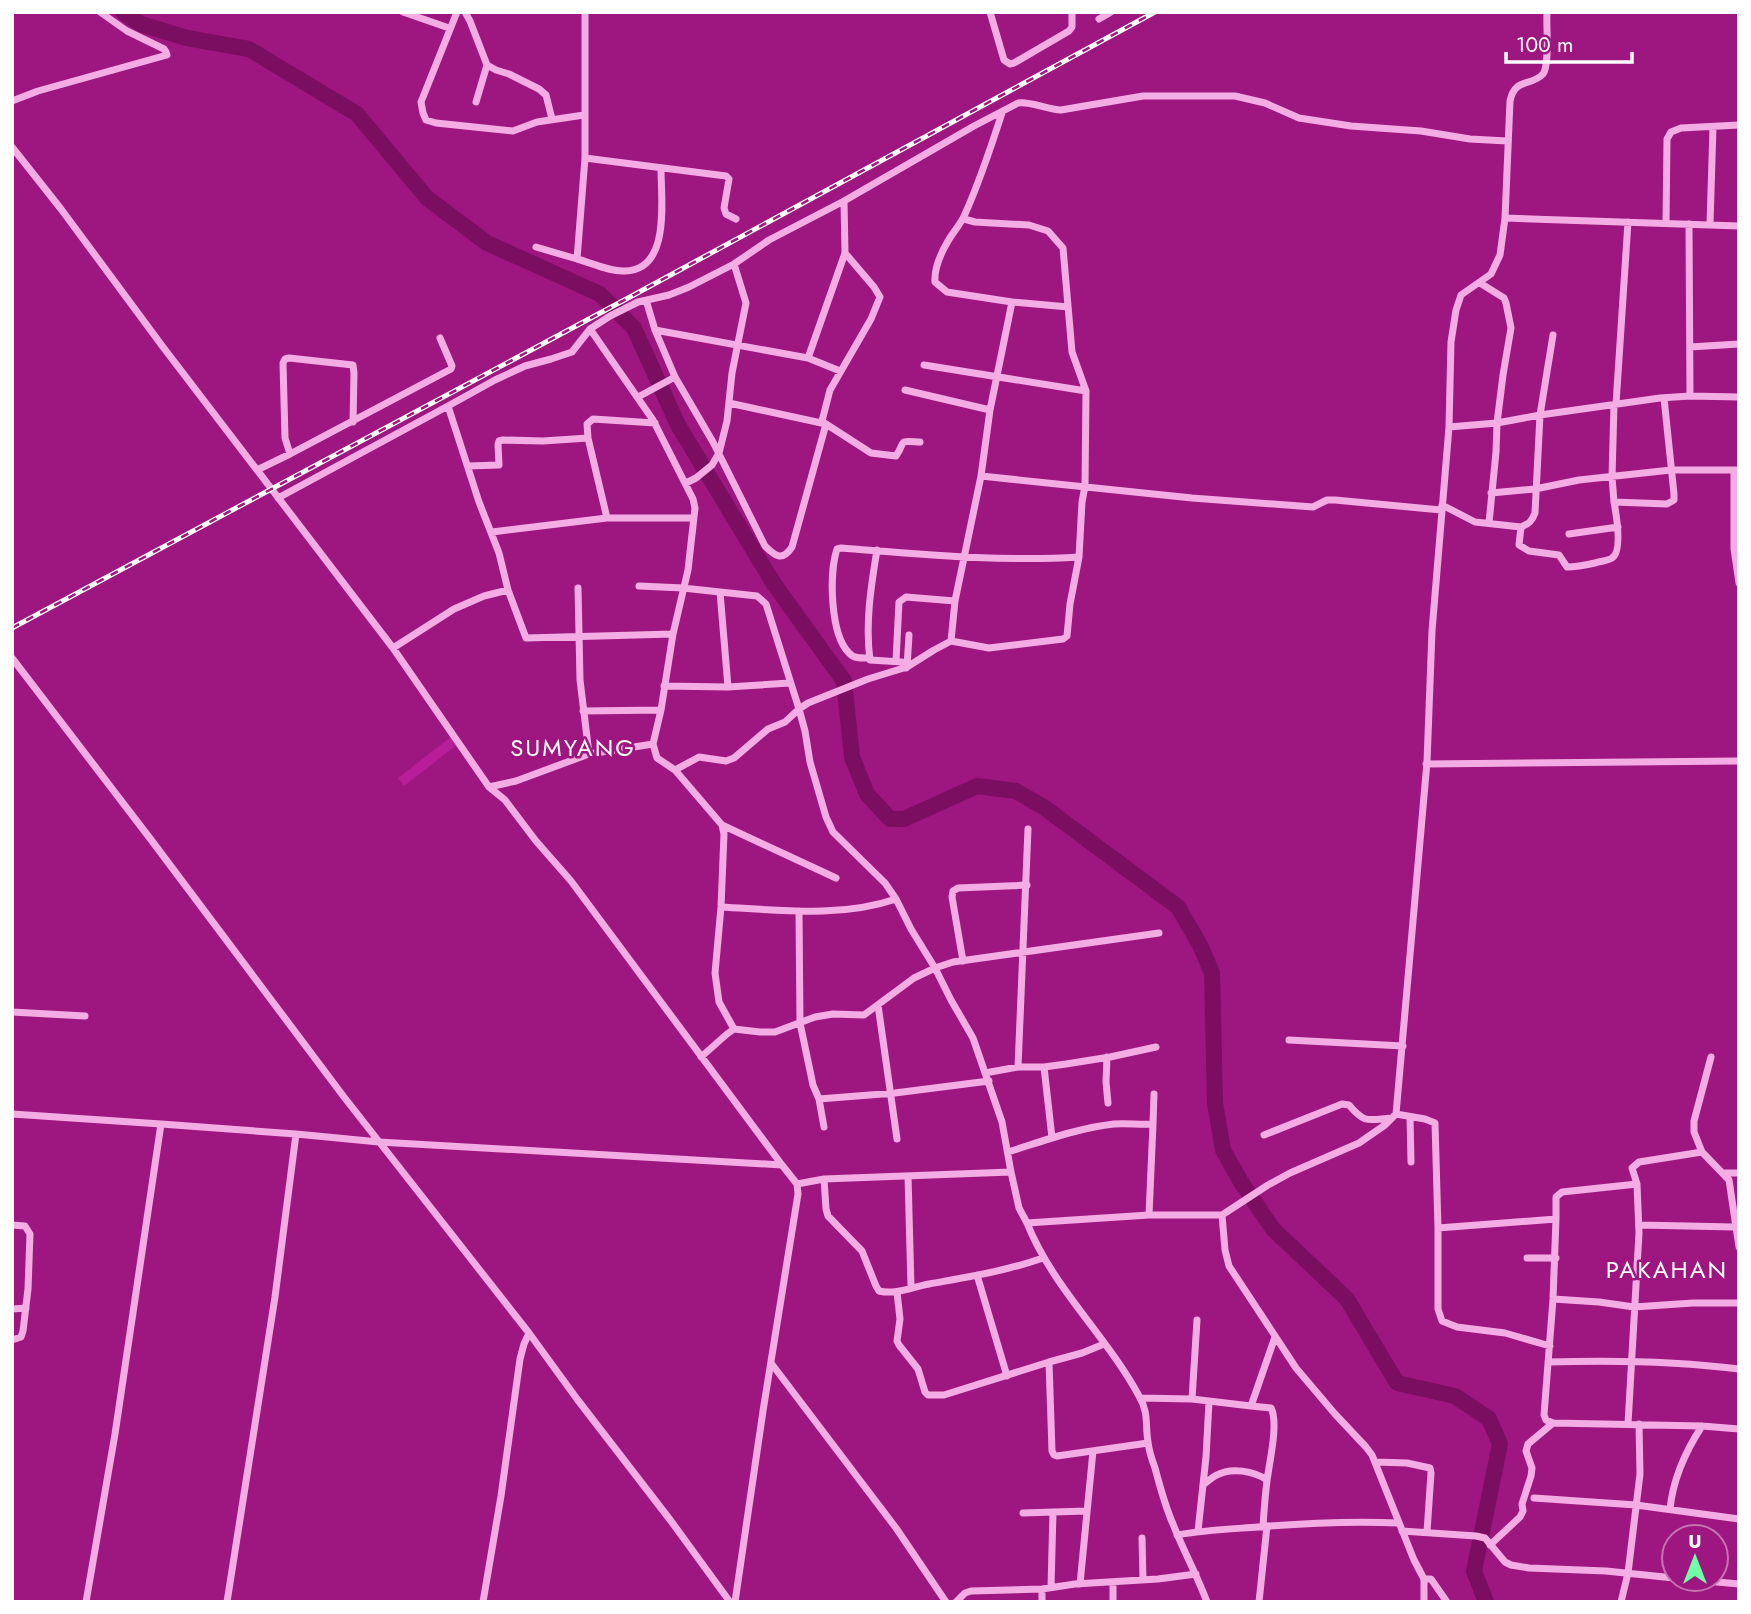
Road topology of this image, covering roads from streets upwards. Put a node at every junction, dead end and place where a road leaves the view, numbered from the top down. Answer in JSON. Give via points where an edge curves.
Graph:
{"nodes":[{"id":1,"x":100,"y":12,"type":"edge"},
{"id":2,"x":403,"y":12,"type":"edge"},
{"id":3,"x":457,"y":12,"type":"edge"},
{"id":4,"x":465,"y":12,"type":"edge"},
{"id":5,"x":585,"y":12,"type":"edge"},
{"id":6,"x":990,"y":12,"type":"edge"},
{"id":7,"x":1072,"y":12,"type":"edge"},
{"id":8,"x":1111,"y":12,"type":"edge"},
{"id":9,"x":1547,"y":12,"type":"edge"},
{"id":10,"x":1099,"y":19,"type":"dead end"},
{"id":11,"x":449,"y":28,"type":"junction"},
{"id":12,"x":488,"y":65,"type":"junction"},
{"id":13,"x":12,"y":101,"type":"edge"},
{"id":14,"x":476,"y":103,"type":"dead end"},
{"id":15,"x":1002,"y":113,"type":"junction"},
{"id":16,"x":584,"y":115,"type":"junction"},
{"id":17,"x":552,"y":119,"type":"junction"},
{"id":18,"x":1739,"y":125,"type":"edge"},
{"id":19,"x":1713,"y":127,"type":"junction"},
{"id":20,"x":1507,"y":141,"type":"junction"},
{"id":21,"x":12,"y":147,"type":"edge"},
{"id":22,"x":585,"y":158,"type":"junction"},
{"id":23,"x":661,"y":169,"type":"junction"},
{"id":24,"x":844,"y":201,"type":"junction"},
{"id":25,"x":1505,"y":218,"type":"junction"},
{"id":26,"x":736,"y":219,"type":"dead end"},
{"id":27,"x":964,"y":219,"type":"junction"},
{"id":28,"x":1628,"y":222,"type":"junction"},
{"id":29,"x":1666,"y":223,"type":"junction"},
{"id":30,"x":1689,"y":224,"type":"junction"},
{"id":31,"x":1710,"y":225,"type":"junction"},
{"id":32,"x":1739,"y":226,"type":"edge"},
{"id":33,"x":536,"y":247,"type":"dead end"},
{"id":34,"x":845,"y":253,"type":"junction"},
{"id":35,"x":577,"y":259,"type":"junction"},
{"id":36,"x":734,"y":264,"type":"junction"},
{"id":37,"x":1480,"y":283,"type":"junction"},
{"id":38,"x":642,"y":301,"type":"junction"},
{"id":39,"x":1012,"y":302,"type":"junction"},
{"id":40,"x":1068,"y":307,"type":"junction"},
{"id":41,"x":590,"y":329,"type":"junction"},
{"id":42,"x":656,"y":330,"type":"junction"},
{"id":43,"x":1553,"y":335,"type":"dead end"},
{"id":44,"x":440,"y":338,"type":"dead end"},
{"id":45,"x":1739,"y":344,"type":"edge"},
{"id":46,"x":737,"y":345,"type":"junction"},
{"id":47,"x":1690,"y":347,"type":"junction"},
{"id":48,"x":807,"y":358,"type":"junction"},
{"id":49,"x":924,"y":365,"type":"dead end"},
{"id":50,"x":840,"y":371,"type":"junction"},
{"id":51,"x":997,"y":376,"type":"junction"},
{"id":52,"x":674,"y":378,"type":"junction"},
{"id":53,"x":905,"y":390,"type":"dead end"},
{"id":54,"x":1086,"y":391,"type":"junction"},
{"id":55,"x":639,"y":396,"type":"junction"},
{"id":56,"x":1690,"y":396,"type":"junction"},
{"id":57,"x":1739,"y":397,"type":"edge"},
{"id":58,"x":1664,"y":398,"type":"junction"},
{"id":59,"x":729,"y":403,"type":"junction"},
{"id":60,"x":1615,"y":405,"type":"junction"},
{"id":61,"x":448,"y":406,"type":"junction"},
{"id":62,"x":990,"y":410,"type":"junction"},
{"id":63,"x":1540,"y":415,"type":"junction"},
{"id":64,"x":353,"y":422,"type":"junction"},
{"id":65,"x":655,"y":423,"type":"junction"},
{"id":66,"x":1497,"y":423,"type":"junction"},
{"id":67,"x":825,"y":424,"type":"junction"},
{"id":68,"x":1449,"y":427,"type":"junction"},
{"id":69,"x":588,"y":438,"type":"junction"},
{"id":70,"x":920,"y":442,"type":"dead end"},
{"id":71,"x":719,"y":453,"type":"junction"},
{"id":72,"x":290,"y":454,"type":"junction"},
{"id":73,"x":468,"y":466,"type":"junction"},
{"id":74,"x":257,"y":470,"type":"junction"},
{"id":75,"x":1671,"y":470,"type":"junction"},
{"id":76,"x":1737,"y":470,"type":"edge"},
{"id":77,"x":981,"y":476,"type":"junction"},
{"id":78,"x":1612,"y":477,"type":"junction"},
{"id":79,"x":686,"y":483,"type":"junction"},
{"id":80,"x":1085,"y":486,"type":"junction"},
{"id":81,"x":1535,"y":489,"type":"junction"},
{"id":82,"x":1491,"y":493,"type":"junction"},
{"id":83,"x":278,"y":498,"type":"junction"},
{"id":84,"x":1614,"y":502,"type":"junction"},
{"id":85,"x":1441,"y":508,"type":"junction"},
{"id":86,"x":607,"y":517,"type":"junction"},
{"id":87,"x":694,"y":518,"type":"junction"},
{"id":88,"x":1489,"y":523,"type":"junction"},
{"id":89,"x":1521,"y":527,"type":"junction"},
{"id":90,"x":1618,"y":527,"type":"junction"},
{"id":91,"x":492,"y":531,"type":"junction"},
{"id":92,"x":1569,"y":534,"type":"dead end"},
{"id":93,"x":877,"y":550,"type":"junction"},
{"id":94,"x":1079,"y":557,"type":"junction"},
{"id":95,"x":964,"y":558,"type":"junction"},
{"id":96,"x":1739,"y":583,"type":"edge"},
{"id":97,"x":639,"y":586,"type":"dead end"},
{"id":98,"x":578,"y":588,"type":"dead end"},
{"id":99,"x":683,"y":588,"type":"junction"},
{"id":100,"x":508,"y":590,"type":"junction"},
{"id":101,"x":720,"y":592,"type":"junction"},
{"id":102,"x":955,"y":601,"type":"junction"},
{"id":103,"x":673,"y":634,"type":"junction"},
{"id":104,"x":909,"y":635,"type":"dead end"},
{"id":105,"x":578,"y":636,"type":"junction"},
{"id":106,"x":951,"y":641,"type":"junction"},
{"id":107,"x":393,"y":648,"type":"junction"},
{"id":108,"x":12,"y":658,"type":"edge"},
{"id":109,"x":870,"y":658,"type":"junction"},
{"id":110,"x":895,"y":662,"type":"junction"},
{"id":111,"x":906,"y":667,"type":"junction"},
{"id":112,"x":790,"y":683,"type":"junction"},
{"id":113,"x":664,"y":685,"type":"junction"},
{"id":114,"x":728,"y":687,"type":"junction"},
{"id":115,"x":799,"y":709,"type":"junction"},
{"id":116,"x":661,"y":710,"type":"junction"},
{"id":117,"x":583,"y":711,"type":"junction"},
{"id":118,"x":653,"y":744,"type":"junction"},
{"id":119,"x":589,"y":754,"type":"junction"},
{"id":120,"x":1739,"y":761,"type":"edge"},
{"id":121,"x":1426,"y":764,"type":"junction"},
{"id":122,"x":675,"y":770,"type":"junction"},
{"id":123,"x":489,"y":787,"type":"junction"},
{"id":124,"x":722,"y":825,"type":"junction"},
{"id":125,"x":1028,"y":830,"type":"dead end"},
{"id":126,"x":836,"y":878,"type":"dead end"},
{"id":127,"x":1027,"y":884,"type":"junction"},
{"id":128,"x":896,"y":899,"type":"junction"},
{"id":129,"x":721,"y":907,"type":"junction"},
{"id":130,"x":799,"y":911,"type":"junction"},
{"id":131,"x":1159,"y":933,"type":"dead end"},
{"id":132,"x":1023,"y":952,"type":"junction"},
{"id":133,"x":963,"y":961,"type":"junction"},
{"id":134,"x":935,"y":968,"type":"junction"},
{"id":135,"x":878,"y":1005,"type":"junction"},
{"id":136,"x":12,"y":1012,"type":"edge"},
{"id":137,"x":85,"y":1016,"type":"dead end"},
{"id":138,"x":800,"y":1023,"type":"junction"},
{"id":139,"x":734,"y":1029,"type":"junction"},
{"id":140,"x":1289,"y":1040,"type":"dead end"},
{"id":141,"x":1156,"y":1046,"type":"dead end"},
{"id":142,"x":1403,"y":1046,"type":"junction"},
{"id":143,"x":701,"y":1057,"type":"junction"},
{"id":144,"x":1107,"y":1057,"type":"junction"},
{"id":145,"x":1710,"y":1057,"type":"dead end"},
{"id":146,"x":1018,"y":1067,"type":"junction"},
{"id":147,"x":1044,"y":1067,"type":"junction"},
{"id":148,"x":985,"y":1073,"type":"junction"},
{"id":149,"x":989,"y":1081,"type":"junction"},
{"id":150,"x":891,"y":1093,"type":"junction"},
{"id":151,"x":1154,"y":1094,"type":"dead end"},
{"id":152,"x":820,"y":1100,"type":"junction"},
{"id":153,"x":1108,"y":1103,"type":"dead end"},
{"id":154,"x":12,"y":1114,"type":"edge"},
{"id":155,"x":1394,"y":1116,"type":"junction"},
{"id":156,"x":1410,"y":1116,"type":"junction"},
{"id":157,"x":161,"y":1124,"type":"junction"},
{"id":158,"x":1153,"y":1124,"type":"junction"},
{"id":159,"x":824,"y":1127,"type":"dead end"},
{"id":160,"x":296,"y":1134,"type":"junction"},
{"id":161,"x":1265,"y":1135,"type":"dead end"},
{"id":162,"x":1052,"y":1138,"type":"junction"},
{"id":163,"x":897,"y":1139,"type":"dead end"},
{"id":164,"x":379,"y":1142,"type":"junction"},
{"id":165,"x":1009,"y":1152,"type":"junction"},
{"id":166,"x":1702,"y":1152,"type":"junction"},
{"id":167,"x":1410,"y":1162,"type":"dead end"},
{"id":168,"x":782,"y":1165,"type":"junction"},
{"id":169,"x":1011,"y":1172,"type":"junction"},
{"id":170,"x":1723,"y":1172,"type":"junction"},
{"id":171,"x":1739,"y":1173,"type":"edge"},
{"id":172,"x":908,"y":1177,"type":"junction"},
{"id":173,"x":824,"y":1179,"type":"junction"},
{"id":174,"x":797,"y":1184,"type":"junction"},
{"id":175,"x":1637,"y":1184,"type":"junction"},
{"id":176,"x":1149,"y":1215,"type":"junction"},
{"id":177,"x":1222,"y":1215,"type":"junction"},
{"id":178,"x":1556,"y":1219,"type":"junction"},
{"id":179,"x":1027,"y":1223,"type":"junction"},
{"id":180,"x":12,"y":1225,"type":"edge"},
{"id":181,"x":1639,"y":1225,"type":"junction"},
{"id":182,"x":1734,"y":1227,"type":"junction"},
{"id":183,"x":1438,"y":1228,"type":"junction"},
{"id":184,"x":1739,"y":1247,"type":"edge"},
{"id":185,"x":1043,"y":1258,"type":"junction"},
{"id":186,"x":1527,"y":1258,"type":"dead end"},
{"id":187,"x":1556,"y":1258,"type":"junction"},
{"id":188,"x":977,"y":1275,"type":"junction"},
{"id":189,"x":911,"y":1287,"type":"junction"},
{"id":190,"x":897,"y":1292,"type":"junction"},
{"id":191,"x":1553,"y":1299,"type":"junction"},
{"id":192,"x":1739,"y":1303,"type":"edge"},
{"id":193,"x":1634,"y":1307,"type":"junction"},
{"id":194,"x":26,"y":1308,"type":"junction"},
{"id":195,"x":12,"y":1309,"type":"edge"},
{"id":196,"x":1197,"y":1320,"type":"dead end"},
{"id":197,"x":529,"y":1333,"type":"junction"},
{"id":198,"x":1275,"y":1337,"type":"junction"},
{"id":199,"x":12,"y":1340,"type":"edge"},
{"id":200,"x":1104,"y":1344,"type":"junction"},
{"id":201,"x":1550,"y":1346,"type":"junction"},
{"id":202,"x":1049,"y":1362,"type":"junction"},
{"id":203,"x":1548,"y":1362,"type":"junction"},
{"id":204,"x":1632,"y":1362,"type":"junction"},
{"id":205,"x":771,"y":1363,"type":"junction"},
{"id":206,"x":1739,"y":1369,"type":"edge"},
{"id":207,"x":1007,"y":1376,"type":"junction"},
{"id":208,"x":1140,"y":1398,"type":"junction"},
{"id":209,"x":1192,"y":1399,"type":"junction"},
{"id":210,"x":1209,"y":1402,"type":"junction"},
{"id":211,"x":1251,"y":1406,"type":"junction"},
{"id":212,"x":1552,"y":1423,"type":"junction"},
{"id":213,"x":1628,"y":1424,"type":"junction"},
{"id":214,"x":1639,"y":1424,"type":"junction"},
{"id":215,"x":1702,"y":1426,"type":"junction"},
{"id":216,"x":1739,"y":1429,"type":"edge"},
{"id":217,"x":1148,"y":1443,"type":"junction"},
{"id":218,"x":1093,"y":1451,"type":"junction"},
{"id":219,"x":1375,"y":1462,"type":"junction"},
{"id":220,"x":1267,"y":1479,"type":"junction"},
{"id":221,"x":1202,"y":1486,"type":"junction"},
{"id":222,"x":1534,"y":1498,"type":"dead end"},
{"id":223,"x":1636,"y":1504,"type":"junction"},
{"id":224,"x":1670,"y":1509,"type":"junction"},
{"id":225,"x":1087,"y":1511,"type":"junction"},
{"id":226,"x":1053,"y":1512,"type":"junction"},
{"id":227,"x":1023,"y":1513,"type":"dead end"},
{"id":228,"x":1739,"y":1519,"type":"edge"},
{"id":229,"x":1265,"y":1526,"type":"junction"},
{"id":230,"x":1404,"y":1529,"type":"junction"},
{"id":231,"x":1198,"y":1531,"type":"junction"},
{"id":232,"x":1427,"y":1532,"type":"junction"},
{"id":233,"x":1177,"y":1535,"type":"junction"},
{"id":234,"x":1142,"y":1538,"type":"dead end"},
{"id":235,"x":1488,"y":1541,"type":"junction"},
{"id":236,"x":1628,"y":1573,"type":"junction"},
{"id":237,"x":1196,"y":1574,"type":"junction"},
{"id":238,"x":1660,"y":1576,"type":"edge"},
{"id":239,"x":1426,"y":1579,"type":"junction"},
{"id":240,"x":1143,"y":1580,"type":"junction"},
{"id":241,"x":1113,"y":1582,"type":"junction"},
{"id":242,"x":1080,"y":1584,"type":"junction"},
{"id":243,"x":1051,"y":1587,"type":"junction"},
{"id":244,"x":1042,"y":1589,"type":"junction"},
{"id":245,"x":86,"y":1602,"type":"edge"},
{"id":246,"x":227,"y":1602,"type":"edge"},
{"id":247,"x":483,"y":1602,"type":"edge"},
{"id":248,"x":732,"y":1602,"type":"edge"},
{"id":249,"x":946,"y":1602,"type":"edge"},
{"id":250,"x":956,"y":1602,"type":"edge"},
{"id":251,"x":1042,"y":1602,"type":"edge"},
{"id":252,"x":1113,"y":1602,"type":"edge"},
{"id":253,"x":1207,"y":1602,"type":"edge"},
{"id":254,"x":1259,"y":1602,"type":"edge"},
{"id":255,"x":1424,"y":1602,"type":"edge"},
{"id":256,"x":1447,"y":1602,"type":"edge"},
{"id":257,"x":1621,"y":1602,"type":"edge"}],
"edges":[{"from":1,"to":13,"type":"street","via":[[167,55]]},
{"from":2,"to":11,"type":"street"},
{"from":3,"to":11,"type":"street"},
{"from":4,"to":12,"type":"street"},
{"from":5,"to":16,"type":"street"},
{"from":6,"to":7,"type":"street","via":[[1004,60],[1010,64],[1069,31]]},
{"from":8,"to":10,"type":"street"},
{"from":9,"to":20,"type":"street","via":[[1545,70],[1512,92]]},
{"from":11,"to":17,"type":"street","via":[[421,102],[426,120],[513,131]]},
{"from":12,"to":14,"type":"street"},
{"from":12,"to":17,"type":"street","via":[[540,89]]},
{"from":15,"to":20,"type":"street","via":[[1026,101],[1061,110],[1143,96],[1235,96],[1299,118]]},
{"from":15,"to":24,"type":"street"},
{"from":15,"to":27,"type":"street"},
{"from":16,"to":17,"type":"street"},
{"from":16,"to":22,"type":"street"},
{"from":18,"to":19,"type":"street"},
{"from":19,"to":29,"type":"street","via":[[1681,128],[1667,139]]},
{"from":19,"to":31,"type":"street"},
{"from":20,"to":25,"type":"street"},
{"from":21,"to":74,"type":"street"},
{"from":22,"to":23,"type":"street"},
{"from":22,"to":35,"type":"street"},
{"from":23,"to":26,"type":"street","via":[[726,176],[730,179],[724,208]]},
{"from":23,"to":35,"type":"street","via":[[660,237],[650,260],[636,269],[617,271]]},
{"from":24,"to":34,"type":"street"},
{"from":24,"to":36,"type":"street"},
{"from":25,"to":28,"type":"street"},
{"from":25,"to":37,"type":"street","via":[[1500,255]]},
{"from":27,"to":39,"type":"street","via":[[948,242],[935,282],[947,292]]},
{"from":27,"to":40,"type":"street","via":[[1048,231],[1063,248]]},
{"from":28,"to":29,"type":"street"},
{"from":28,"to":60,"type":"street"},
{"from":29,"to":30,"type":"street"},
{"from":30,"to":31,"type":"street"},
{"from":30,"to":47,"type":"street"},
{"from":31,"to":32,"type":"street"},
{"from":33,"to":35,"type":"street"},
{"from":34,"to":48,"type":"street"},
{"from":34,"to":50,"type":"street","via":[[880,297]]},
{"from":36,"to":38,"type":"street","via":[[670,295]]},
{"from":36,"to":46,"type":"street","via":[[746,303]]},
{"from":37,"to":66,"type":"street","via":[[1504,298],[1511,328]]},
{"from":37,"to":68,"type":"street","via":[[1461,295],[1456,310]]},
{"from":38,"to":41,"type":"street"},
{"from":38,"to":42,"type":"street"},
{"from":39,"to":40,"type":"street"},
{"from":39,"to":51,"type":"street"},
{"from":40,"to":54,"type":"street","via":[[1072,352]]},
{"from":41,"to":55,"type":"street"},
{"from":41,"to":61,"type":"street","via":[[572,352],[525,366]]},
{"from":42,"to":46,"type":"street"},
{"from":42,"to":52,"type":"street"},
{"from":43,"to":63,"type":"street"},
{"from":44,"to":64,"type":"street","via":[[451,369]]},
{"from":45,"to":47,"type":"street"},
{"from":46,"to":48,"type":"street"},
{"from":46,"to":59,"type":"street"},
{"from":47,"to":56,"type":"street"},
{"from":48,"to":50,"type":"street"},
{"from":49,"to":51,"type":"street"},
{"from":50,"to":67,"type":"street","via":[[830,390]]},
{"from":51,"to":54,"type":"street"},
{"from":51,"to":62,"type":"street"},
{"from":52,"to":55,"type":"street"},
{"from":52,"to":71,"type":"street"},
{"from":53,"to":62,"type":"street"},
{"from":54,"to":80,"type":"street"},
{"from":55,"to":65,"type":"street"},
{"from":56,"to":57,"type":"street"},
{"from":56,"to":58,"type":"street"},
{"from":58,"to":60,"type":"street"},
{"from":58,"to":75,"type":"street"},
{"from":59,"to":67,"type":"street"},
{"from":59,"to":71,"type":"street"},
{"from":60,"to":63,"type":"street"},
{"from":60,"to":78,"type":"street"},
{"from":61,"to":73,"type":"street"},
{"from":61,"to":83,"type":"street"},
{"from":62,"to":77,"type":"street"},
{"from":63,"to":66,"type":"street"},
{"from":63,"to":81,"type":"street"},
{"from":64,"to":72,"type":"street"},
{"from":64,"to":72,"type":"street","via":[[353,365],[285,359],[285,438]]},
{"from":65,"to":69,"type":"street","via":[[593,419],[587,424]]},
{"from":65,"to":79,"type":"street"},
{"from":66,"to":68,"type":"street"},
{"from":66,"to":82,"type":"street"},
{"from":67,"to":70,"type":"street","via":[[871,453],[896,456],[904,441]]},
{"from":67,"to":71,"type":"street","via":[[792,547],[781,556],[765,546]]},
{"from":68,"to":85,"type":"street"},
{"from":69,"to":73,"type":"street","via":[[503,440],[498,444],[499,465]]},
{"from":69,"to":86,"type":"street"},
{"from":71,"to":79,"type":"street","via":[[712,465]]},
{"from":72,"to":74,"type":"street"},
{"from":73,"to":91,"type":"street"},
{"from":74,"to":83,"type":"street"},
{"from":75,"to":76,"type":"street"},
{"from":75,"to":78,"type":"street"},
{"from":75,"to":84,"type":"street","via":[[1671,503]]},
{"from":76,"to":96,"type":"street","via":[[1734,549]]},
{"from":77,"to":80,"type":"street"},
{"from":77,"to":95,"type":"street"},
{"from":78,"to":81,"type":"street"},
{"from":78,"to":84,"type":"street"},
{"from":79,"to":87,"type":"street"},
{"from":80,"to":85,"type":"street","via":[[1313,507],[1335,500]]},
{"from":80,"to":94,"type":"street"},
{"from":81,"to":82,"type":"street"},
{"from":81,"to":89,"type":"street","via":[[1535,513]]},
{"from":82,"to":88,"type":"street"},
{"from":83,"to":107,"type":"street"},
{"from":84,"to":90,"type":"street"},
{"from":85,"to":88,"type":"street"},
{"from":85,"to":121,"type":"street"},
{"from":86,"to":87,"type":"street"},
{"from":86,"to":91,"type":"street"},
{"from":87,"to":99,"type":"street"},
{"from":88,"to":89,"type":"street"},
{"from":89,"to":90,"type":"street","via":[[1519,545],[1559,555],[1571,568],[1616,555]]},
{"from":90,"to":92,"type":"street"},
{"from":91,"to":100,"type":"street"},
{"from":93,"to":95,"type":"street"},
{"from":93,"to":109,"type":"street","via":[[870,593]]},
{"from":93,"to":109,"type":"street","via":[[837,549],[831,581],[841,640],[849,654]]},
{"from":94,"to":95,"type":"street"},
{"from":94,"to":106,"type":"street","via":[[1065,638],[989,648]]},
{"from":95,"to":102,"type":"street"},
{"from":97,"to":99,"type":"street"},
{"from":98,"to":105,"type":"street"},
{"from":99,"to":101,"type":"street"},
{"from":99,"to":103,"type":"street"},
{"from":100,"to":105,"type":"street","via":[[526,638]]},
{"from":100,"to":107,"type":"street","via":[[454,609]]},
{"from":101,"to":112,"type":"street","via":[[757,596],[765,604]]},
{"from":101,"to":114,"type":"street"},
{"from":102,"to":106,"type":"street"},
{"from":102,"to":110,"type":"street","via":[[901,599]]},
{"from":103,"to":105,"type":"street"},
{"from":103,"to":113,"type":"street"},
{"from":104,"to":111,"type":"street"},
{"from":105,"to":117,"type":"street"},
{"from":106,"to":111,"type":"street"},
{"from":107,"to":123,"type":"street"},
{"from":108,"to":164,"type":"street"},
{"from":109,"to":110,"type":"street"},
{"from":110,"to":111,"type":"street"},
{"from":111,"to":115,"type":"street"},
{"from":112,"to":114,"type":"street"},
{"from":112,"to":115,"type":"street"},
{"from":113,"to":114,"type":"street"},
{"from":113,"to":116,"type":"street"},
{"from":115,"to":122,"type":"street","via":[[734,758],[699,757]]},
{"from":115,"to":128,"type":"street","via":[[810,762],[833,832]]},
{"from":116,"to":117,"type":"street"},
{"from":116,"to":118,"type":"street"},
{"from":117,"to":119,"type":"street"},
{"from":118,"to":119,"type":"street"},
{"from":118,"to":122,"type":"street","via":[[657,758]]},
{"from":119,"to":123,"type":"street"},
{"from":120,"to":121,"type":"street"},
{"from":121,"to":142,"type":"street"},
{"from":122,"to":124,"type":"street"},
{"from":123,"to":143,"type":"street","via":[[572,881]]},
{"from":124,"to":126,"type":"street"},
{"from":124,"to":129,"type":"street"},
{"from":125,"to":127,"type":"street"},
{"from":127,"to":132,"type":"street"},
{"from":127,"to":133,"type":"street","via":[[953,891]]},
{"from":128,"to":130,"type":"street","via":[[856,910]]},
{"from":128,"to":134,"type":"street"},
{"from":129,"to":130,"type":"street"},
{"from":129,"to":139,"type":"street","via":[[717,993]]},
{"from":130,"to":138,"type":"street"},
{"from":131,"to":132,"type":"street"},
{"from":132,"to":133,"type":"street"},
{"from":132,"to":146,"type":"street"},
{"from":133,"to":134,"type":"street"},
{"from":134,"to":135,"type":"street"},
{"from":134,"to":148,"type":"street","via":[[973,1038]]},
{"from":135,"to":138,"type":"street","via":[[864,1015],[833,1014]]},
{"from":135,"to":150,"type":"street"},
{"from":136,"to":137,"type":"street"},
{"from":138,"to":139,"type":"street","via":[[768,1032]]},
{"from":138,"to":152,"type":"street"},
{"from":139,"to":143,"type":"street"},
{"from":140,"to":142,"type":"street"},
{"from":141,"to":144,"type":"street"},
{"from":142,"to":155,"type":"street"},
{"from":143,"to":168,"type":"street"},
{"from":144,"to":147,"type":"street"},
{"from":144,"to":153,"type":"street"},
{"from":145,"to":166,"type":"street","via":[[1694,1121]]},
{"from":146,"to":147,"type":"street"},
{"from":146,"to":148,"type":"street"},
{"from":147,"to":162,"type":"street"},
{"from":148,"to":149,"type":"street"},
{"from":149,"to":150,"type":"street"},
{"from":149,"to":165,"type":"street"},
{"from":150,"to":152,"type":"street"},
{"from":150,"to":163,"type":"street"},
{"from":151,"to":158,"type":"street"},
{"from":152,"to":159,"type":"street"},
{"from":154,"to":157,"type":"street"},
{"from":155,"to":156,"type":"street"},
{"from":155,"to":161,"type":"street","via":[[1366,1120],[1342,1104]]},
{"from":155,"to":177,"type":"street","via":[[1359,1143],[1268,1185]]},
{"from":156,"to":167,"type":"street"},
{"from":156,"to":183,"type":"street","via":[[1435,1125]]},
{"from":157,"to":160,"type":"street"},
{"from":157,"to":245,"type":"street"},
{"from":158,"to":162,"type":"street","via":[[1115,1124]]},
{"from":158,"to":176,"type":"street"},
{"from":160,"to":164,"type":"street"},
{"from":160,"to":246,"type":"street"},
{"from":162,"to":165,"type":"street"},
{"from":164,"to":168,"type":"street"},
{"from":164,"to":197,"type":"street"},
{"from":165,"to":169,"type":"street"},
{"from":166,"to":170,"type":"street"},
{"from":166,"to":175,"type":"street","via":[[1636,1164],[1632,1170]]},
{"from":168,"to":174,"type":"street"},
{"from":169,"to":172,"type":"street"},
{"from":169,"to":179,"type":"street"},
{"from":170,"to":171,"type":"street"},
{"from":170,"to":182,"type":"street","via":[[1730,1184]]},
{"from":172,"to":173,"type":"street"},
{"from":172,"to":189,"type":"street"},
{"from":173,"to":174,"type":"street"},
{"from":173,"to":190,"type":"street","via":[[831,1220],[862,1251],[877,1289]]},
{"from":174,"to":205,"type":"street"},
{"from":175,"to":178,"type":"street","via":[[1562,1192],[1556,1197]]},
{"from":175,"to":181,"type":"street"},
{"from":176,"to":177,"type":"street"},
{"from":176,"to":179,"type":"street"},
{"from":177,"to":198,"type":"street","via":[[1226,1259]]},
{"from":178,"to":183,"type":"street"},
{"from":178,"to":187,"type":"street"},
{"from":179,"to":185,"type":"street"},
{"from":180,"to":194,"type":"street","via":[[25,1226],[30,1234]]},
{"from":181,"to":182,"type":"street"},
{"from":181,"to":193,"type":"street"},
{"from":182,"to":184,"type":"street"},
{"from":183,"to":201,"type":"street","via":[[1442,1321]]},
{"from":185,"to":188,"type":"street"},
{"from":185,"to":200,"type":"street"},
{"from":186,"to":187,"type":"street"},
{"from":187,"to":191,"type":"street"},
{"from":188,"to":189,"type":"street"},
{"from":188,"to":207,"type":"street"},
{"from":189,"to":190,"type":"street"},
{"from":190,"to":207,"type":"street","via":[[897,1341],[918,1369],[927,1395],[944,1395]]},
{"from":191,"to":193,"type":"street"},
{"from":191,"to":201,"type":"street"},
{"from":192,"to":193,"type":"street"},
{"from":193,"to":204,"type":"street"},
{"from":194,"to":195,"type":"street"},
{"from":194,"to":199,"type":"street","via":[[22,1335]]},
{"from":196,"to":209,"type":"street"},
{"from":197,"to":247,"type":"street","via":[[520,1359]]},
{"from":197,"to":248,"type":"street"},
{"from":198,"to":211,"type":"street"},
{"from":198,"to":219,"type":"street"},
{"from":200,"to":202,"type":"street"},
{"from":200,"to":208,"type":"street"},
{"from":201,"to":203,"type":"street"},
{"from":202,"to":207,"type":"street"},
{"from":202,"to":218,"type":"street","via":[[1053,1454]]},
{"from":203,"to":204,"type":"street"},
{"from":203,"to":212,"type":"street","via":[[1544,1415]]},
{"from":204,"to":206,"type":"street"},
{"from":204,"to":213,"type":"street"},
{"from":205,"to":248,"type":"street"},
{"from":205,"to":249,"type":"street"},
{"from":208,"to":209,"type":"street"},
{"from":208,"to":217,"type":"street","via":[[1147,1416]]},
{"from":209,"to":210,"type":"street"},
{"from":210,"to":211,"type":"street"},
{"from":210,"to":221,"type":"street"},
{"from":211,"to":220,"type":"street","via":[[1274,1412]]},
{"from":212,"to":213,"type":"street"},
{"from":212,"to":235,"type":"street","via":[[1528,1444],[1532,1468],[1520,1517]]},
{"from":213,"to":214,"type":"street"},
{"from":214,"to":215,"type":"street"},
{"from":214,"to":223,"type":"street"},
{"from":215,"to":216,"type":"street"},
{"from":215,"to":224,"type":"street","via":[[1675,1479]]},
{"from":217,"to":218,"type":"street"},
{"from":217,"to":233,"type":"street"},
{"from":218,"to":225,"type":"street"},
{"from":219,"to":230,"type":"street"},
{"from":219,"to":232,"type":"street","via":[[1430,1468]]},
{"from":220,"to":221,"type":"street","via":[[1228,1471]]},
{"from":220,"to":229,"type":"street"},
{"from":221,"to":231,"type":"street"},
{"from":222,"to":223,"type":"street"},
{"from":223,"to":224,"type":"street"},
{"from":223,"to":236,"type":"street"},
{"from":224,"to":228,"type":"street"},
{"from":225,"to":226,"type":"street"},
{"from":225,"to":242,"type":"street"},
{"from":226,"to":227,"type":"street"},
{"from":226,"to":243,"type":"street"},
{"from":229,"to":230,"type":"street","via":[[1363,1522]]},
{"from":229,"to":231,"type":"street"},
{"from":229,"to":254,"type":"street"},
{"from":230,"to":232,"type":"street"},
{"from":230,"to":239,"type":"street"},
{"from":231,"to":233,"type":"street"},
{"from":232,"to":235,"type":"street"},
{"from":233,"to":237,"type":"street"},
{"from":234,"to":240,"type":"street"},
{"from":235,"to":236,"type":"street","via":[[1510,1565]]},
{"from":236,"to":238,"type":"street"},
{"from":236,"to":257,"type":"street"},
{"from":237,"to":240,"type":"street"},
{"from":237,"to":253,"type":"street"},
{"from":239,"to":255,"type":"street"},
{"from":239,"to":256,"type":"street","via":[[1431,1579]]},
{"from":240,"to":241,"type":"street"},
{"from":241,"to":242,"type":"street"},
{"from":241,"to":252,"type":"street"},
{"from":242,"to":243,"type":"street"},
{"from":243,"to":244,"type":"street"},
{"from":244,"to":250,"type":"street","via":[[968,1591]]},
{"from":244,"to":251,"type":"street"}]}
